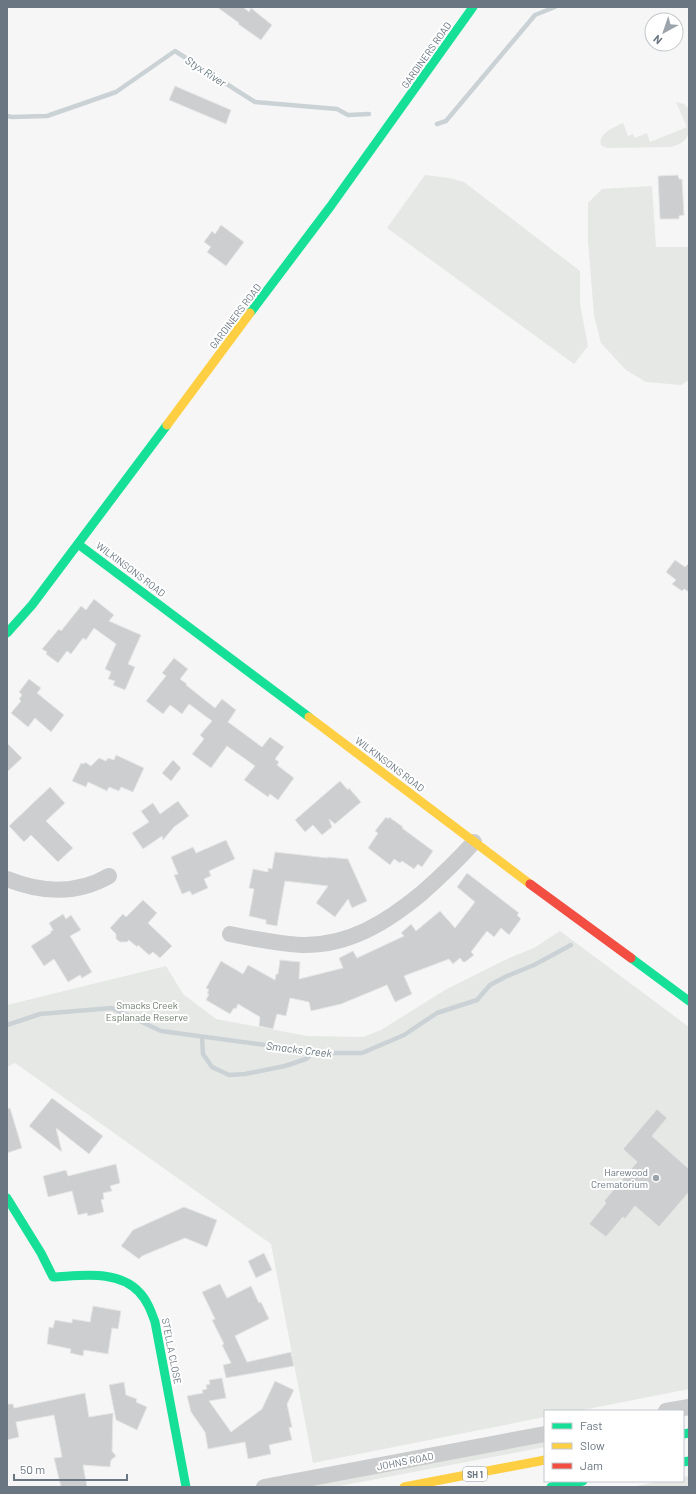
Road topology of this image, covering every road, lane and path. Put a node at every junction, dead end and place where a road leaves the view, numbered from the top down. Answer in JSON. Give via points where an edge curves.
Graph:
{"nodes":[{"id":1,"x":473,"y":7,"type":"edge"},
{"id":2,"x":78,"y":544,"type":"junction"},
{"id":3,"x":7,"y":633,"type":"edge"},
{"id":4,"x":474,"y":842,"type":"junction"},
{"id":5,"x":109,"y":876,"type":"dead end"},
{"id":6,"x":7,"y":879,"type":"edge"},
{"id":7,"x":230,"y":934,"type":"dead end"},
{"id":8,"x":689,"y":1001,"type":"edge"},
{"id":9,"x":7,"y":1198,"type":"edge"},
{"id":10,"x":689,"y":1407,"type":"edge"},
{"id":11,"x":672,"y":1410,"type":"edge"},
{"id":12,"x":544,"y":1434,"type":"edge"},
{"id":13,"x":544,"y":1460,"type":"edge"},
{"id":14,"x":577,"y":1482,"type":"edge"},
{"id":15,"x":186,"y":1487,"type":"edge"},
{"id":16,"x":264,"y":1487,"type":"edge"},
{"id":17,"x":404,"y":1487,"type":"edge"},
{"id":18,"x":551,"y":1487,"type":"edge"}],
"edges":[{"from":1,"to":2,"type":"main road","name":"GARDINERS ROAD","via":[[325,213]]},
{"from":2,"to":3,"type":"main road","name":"GARDINERS ROAD","via":[[32,605]]},
{"from":2,"to":4,"type":"main road","name":"WILKINSONS ROAD"},
{"from":4,"to":7,"type":"street","via":[[447,871],[401,910],[356,936],[323,944],[303,945]]},
{"from":4,"to":8,"type":"main road","name":"WILKINSONS ROAD"},
{"from":5,"to":6,"type":"street","via":[[88,886],[61,890],[37,888]]},
{"from":9,"to":15,"type":"main road","name":"STELLA CLOSE","via":[[53,1277],[112,1277],[126,1281],[138,1289],[145,1298],[155,1322]]},
{"from":10,"to":11,"type":"street"},
{"from":12,"to":16,"type":"street","name":"JOHNS ROAD"},
{"from":13,"to":17,"type":"main road","number":"SH 1"},
{"from":14,"to":18,"type":"main road"}]}
